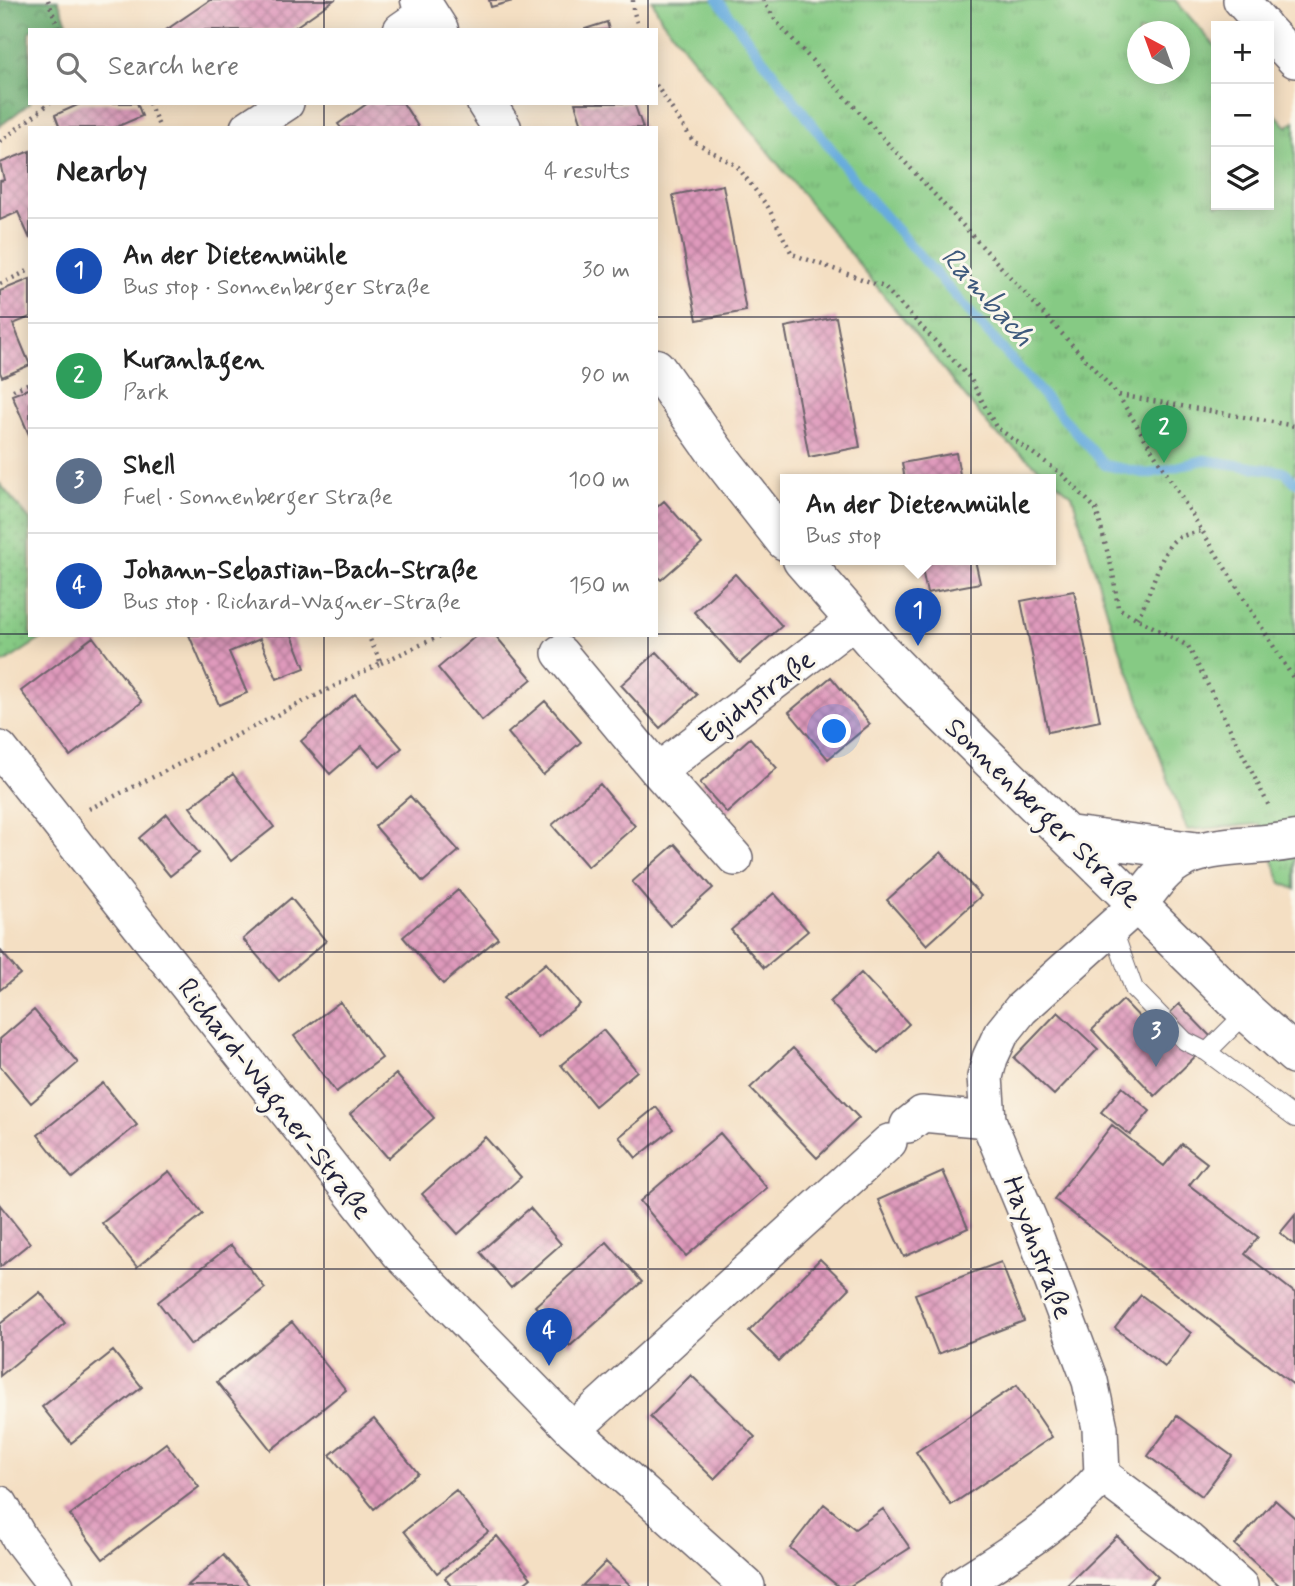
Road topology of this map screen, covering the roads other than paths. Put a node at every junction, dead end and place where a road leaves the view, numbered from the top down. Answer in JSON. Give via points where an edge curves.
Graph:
{"nodes":[{"id":1,"x":1241,"y":0,"type":"edge"},
{"id":2,"x":1260,"y":21,"type":"edge"},
{"id":3,"x":1274,"y":37,"type":"edge"},
{"id":4,"x":1295,"y":60,"type":"edge"},
{"id":5,"x":283,"y":105,"type":"edge"},
{"id":6,"x":487,"y":105,"type":"edge"},
{"id":7,"x":251,"y":126,"type":"edge"},
{"id":8,"x":501,"y":126,"type":"edge"},
{"id":9,"x":658,"y":371,"type":"edge"},
{"id":10,"x":780,"y":535,"type":"edge"},
{"id":11,"x":806,"y":565,"type":"edge"},
{"id":12,"x":854,"y":621,"type":"junction"},
{"id":13,"x":560,"y":653,"type":"dead end"},
{"id":14,"x":0,"y":749,"type":"edge"},
{"id":15,"x":658,"y":771,"type":"junction"},
{"id":16,"x":1068,"y":835,"type":"junction"},
{"id":17,"x":1291,"y":841,"type":"edge"},
{"id":18,"x":1216,"y":850,"type":"junction"},
{"id":19,"x":734,"y":858,"type":"dead end"},
{"id":20,"x":1125,"y":916,"type":"junction"},
{"id":21,"x":1247,"y":1013,"type":"junction"},
{"id":22,"x":1207,"y":1052,"type":"junction"},
{"id":23,"x":1295,"y":1055,"type":"edge"},
{"id":24,"x":1295,"y":1118,"type":"edge"},
{"id":25,"x":988,"y":1120,"type":"junction"},
{"id":26,"x":573,"y":1430,"type":"junction"},
{"id":27,"x":1102,"y":1475,"type":"junction"},
{"id":28,"x":0,"y":1504,"type":"edge"},
{"id":29,"x":56,"y":1586,"type":"edge"},
{"id":30,"x":747,"y":1586,"type":"edge"},
{"id":31,"x":959,"y":1586,"type":"edge"},
{"id":32,"x":1240,"y":1586,"type":"edge"}],
"edges":[{"from":1,"to":2,"type":"street"},
{"from":3,"to":4,"type":"street"},
{"from":5,"to":7,"type":"street"},
{"from":6,"to":8,"type":"main road"},
{"from":9,"to":10,"type":"main road"},
{"from":11,"to":12,"type":"main road","name":"Sonnenberger Straße"},
{"from":12,"to":15,"type":"street","name":"Egidystraße"},
{"from":12,"to":16,"type":"main road","name":"Sonnenberger Straße"},
{"from":13,"to":15,"type":"street"},
{"from":14,"to":26,"type":"street","name":"Richard-Wagner-Straße","via":[[400,1253]]},
{"from":15,"to":19,"type":"street"},
{"from":16,"to":18,"type":"main road"},
{"from":16,"to":20,"type":"main road","name":"Sonnenberger Straße"},
{"from":17,"to":18,"type":"main road"},
{"from":18,"to":20,"type":"main road"},
{"from":20,"to":21,"type":"main road","name":"Sonnenberger Straße"},
{"from":20,"to":22,"type":"lane","via":[[1134,989],[1185,1041]]},
{"from":20,"to":25,"type":"street","name":"Haydnstraße","via":[[1021,1009],[1001,1034],[985,1077]]},
{"from":21,"to":22,"type":"lane"},
{"from":21,"to":23,"type":"main road","name":"Sonnenberger Straße"},
{"from":22,"to":24,"type":"lane"},
{"from":25,"to":26,"type":"street","via":[[922,1114]]},
{"from":25,"to":27,"type":"street","name":"Haydnstraße","via":[[1090,1381],[1100,1427]]},
{"from":26,"to":30,"type":"street","name":"Richard-Wagner-Straße"},
{"from":27,"to":31,"type":"street","via":[[1057,1521]]},
{"from":27,"to":32,"type":"street"},
{"from":28,"to":29,"type":"street"}]}
